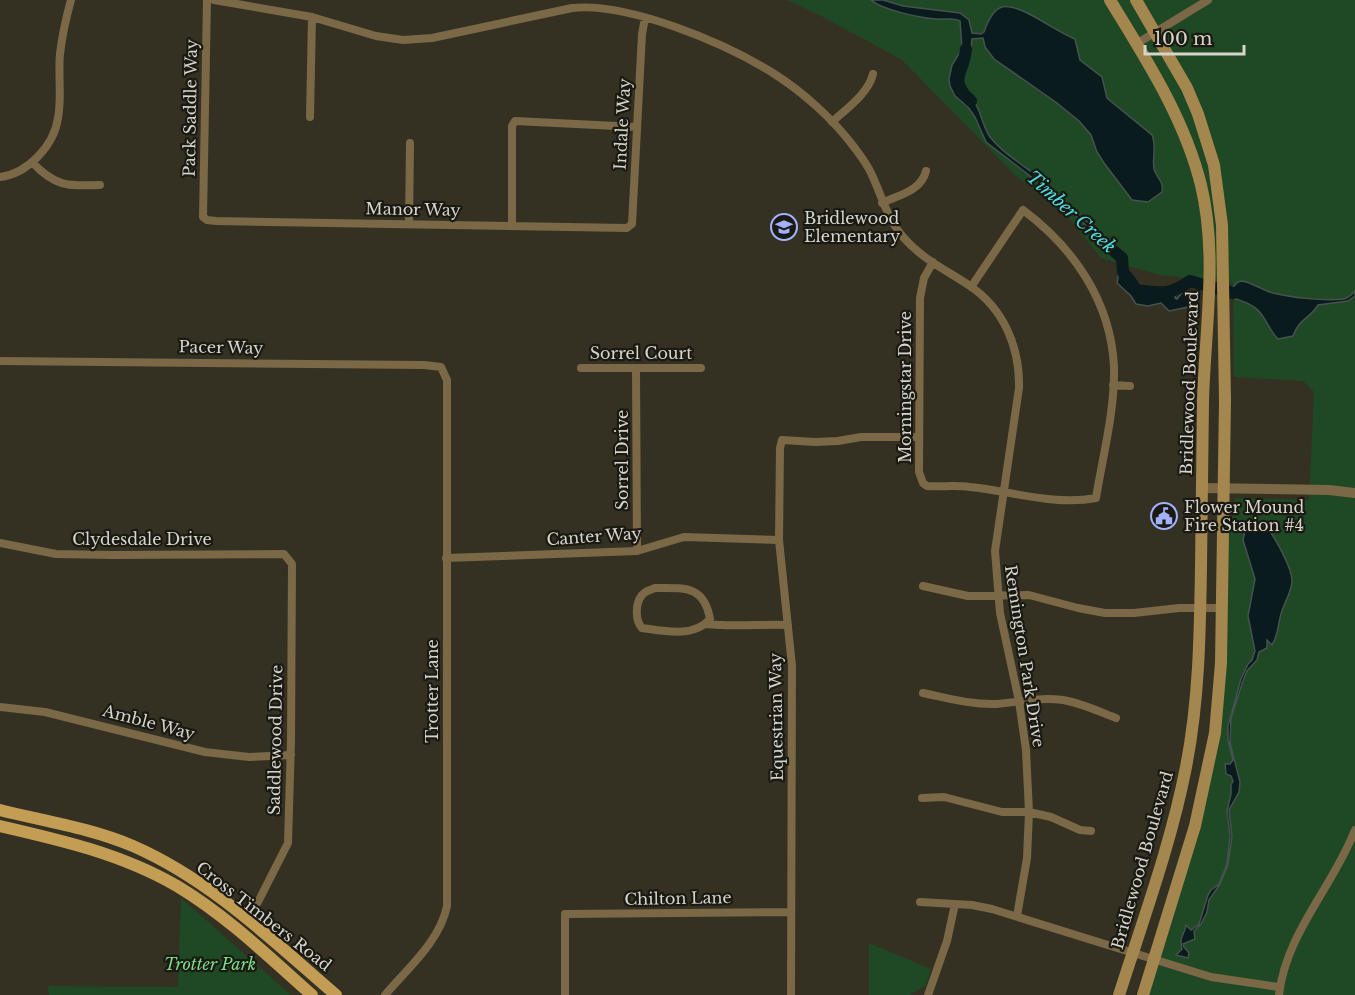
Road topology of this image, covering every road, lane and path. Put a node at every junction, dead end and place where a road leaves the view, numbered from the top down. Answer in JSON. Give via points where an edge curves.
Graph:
{"nodes":[{"id":1,"x":71,"y":0,"type":"edge"},
{"id":2,"x":207,"y":0,"type":"edge"},
{"id":3,"x":214,"y":0,"type":"edge"},
{"id":4,"x":1110,"y":0,"type":"edge"},
{"id":5,"x":1136,"y":0,"type":"edge"},
{"id":6,"x":1208,"y":0,"type":"edge"},
{"id":7,"x":312,"y":17,"type":"junction"},
{"id":8,"x":645,"y":18,"type":"junction"},
{"id":9,"x":1155,"y":32,"type":"junction"},
{"id":10,"x":1136,"y":44,"type":"junction"},
{"id":11,"x":873,"y":74,"type":"dead end"},
{"id":12,"x":310,"y":117,"type":"dead end"},
{"id":13,"x":832,"y":122,"type":"junction"},
{"id":14,"x":637,"y":127,"type":"junction"},
{"id":15,"x":410,"y":143,"type":"dead end"},
{"id":16,"x":32,"y":162,"type":"junction"},
{"id":17,"x":926,"y":171,"type":"dead end"},
{"id":18,"x":0,"y":177,"type":"edge"},
{"id":19,"x":100,"y":185,"type":"dead end"},
{"id":20,"x":882,"y":203,"type":"junction"},
{"id":21,"x":203,"y":217,"type":"joint"},
{"id":22,"x":409,"y":224,"type":"junction"},
{"id":23,"x":512,"y":225,"type":"junction"},
{"id":24,"x":624,"y":228,"type":"joint"},
{"id":25,"x":933,"y":262,"type":"junction"},
{"id":26,"x":971,"y":286,"type":"junction"},
{"id":27,"x":0,"y":361,"type":"edge"},
{"id":28,"x":441,"y":367,"type":"joint"},
{"id":29,"x":581,"y":368,"type":"dead end"},
{"id":30,"x":700,"y":368,"type":"dead end"},
{"id":31,"x":636,"y":369,"type":"junction"},
{"id":32,"x":1113,"y":385,"type":"junction"},
{"id":33,"x":1130,"y":386,"type":"dead end"},
{"id":34,"x":919,"y":437,"type":"junction"},
{"id":35,"x":1202,"y":488,"type":"junction"},
{"id":36,"x":1224,"y":489,"type":"junction"},
{"id":37,"x":1002,"y":491,"type":"junction"},
{"id":38,"x":1355,"y":493,"type":"edge"},
{"id":39,"x":779,"y":540,"type":"junction"},
{"id":40,"x":0,"y":543,"type":"edge"},
{"id":41,"x":1201,"y":546,"type":"junction"},
{"id":42,"x":1223,"y":546,"type":"junction"},
{"id":43,"x":637,"y":551,"type":"junction"},
{"id":44,"x":284,"y":554,"type":"joint"},
{"id":45,"x":446,"y":558,"type":"junction"},
{"id":46,"x":923,"y":586,"type":"dead end"},
{"id":47,"x":998,"y":595,"type":"junction"},
{"id":48,"x":1200,"y":608,"type":"junction"},
{"id":49,"x":1223,"y":608,"type":"junction"},
{"id":50,"x":706,"y":624,"type":"junction"},
{"id":51,"x":788,"y":625,"type":"junction"},
{"id":52,"x":923,"y":693,"type":"dead end"},
{"id":53,"x":1019,"y":701,"type":"junction"},
{"id":54,"x":0,"y":707,"type":"edge"},
{"id":55,"x":1116,"y":718,"type":"dead end"},
{"id":56,"x":291,"y":756,"type":"junction"},
{"id":57,"x":922,"y":798,"type":"dead end"},
{"id":58,"x":0,"y":810,"type":"edge"},
{"id":59,"x":1029,"y":812,"type":"junction"},
{"id":60,"x":0,"y":826,"type":"edge"},
{"id":61,"x":1355,"y":830,"type":"edge"},
{"id":62,"x":1091,"y":831,"type":"dead end"},
{"id":63,"x":920,"y":902,"type":"dead end"},
{"id":64,"x":955,"y":904,"type":"junction"},
{"id":65,"x":791,"y":912,"type":"junction"},
{"id":66,"x":1017,"y":916,"type":"junction"},
{"id":67,"x":245,"y":918,"type":"junction"},
{"id":68,"x":1133,"y":953,"type":"junction"},
{"id":69,"x":1154,"y":960,"type":"junction"},
{"id":70,"x":1279,"y":991,"type":"edge"},
{"id":71,"x":312,"y":995,"type":"edge"},
{"id":72,"x":336,"y":995,"type":"edge"},
{"id":73,"x":385,"y":995,"type":"edge"},
{"id":74,"x":566,"y":995,"type":"edge"},
{"id":75,"x":791,"y":995,"type":"edge"},
{"id":76,"x":928,"y":995,"type":"edge"},
{"id":77,"x":1119,"y":995,"type":"edge"},
{"id":78,"x":1143,"y":995,"type":"edge"}],
"edges":[{"from":1,"to":16,"type":"street","via":[[60,55],[58,119],[49,140]]},
{"from":2,"to":21,"type":"street","name":"Pack Saddle Way"},
{"from":3,"to":7,"type":"street","name":"Remington Park Drive"},
{"from":4,"to":10,"type":"main road","name":"Bridlewood Boulevard"},
{"from":5,"to":9,"type":"main road","name":"Bridlewood Boulevard"},
{"from":6,"to":9,"type":"street"},
{"from":7,"to":8,"type":"street","name":"Remington Park Drive","via":[[403,40],[432,38],[581,7],[622,11]]},
{"from":7,"to":12,"type":"street"},
{"from":8,"to":13,"type":"street","name":"Remington Park Drive","via":[[738,54],[772,73]]},
{"from":8,"to":14,"type":"street","name":"Indale Way"},
{"from":9,"to":10,"type":"street"},
{"from":9,"to":36,"type":"main road","name":"Bridlewood Boulevard","via":[[1190,95],[1210,151],[1221,206]]},
{"from":10,"to":35,"type":"main road","name":"Bridlewood Boulevard","via":[[1178,117],[1192,152],[1207,215],[1210,262]]},
{"from":11,"to":13,"type":"street","via":[[861,94]]},
{"from":13,"to":20,"type":"street","name":"Remington Park Drive","via":[[866,164]]},
{"from":14,"to":23,"type":"street","via":[[515,122]]},
{"from":14,"to":24,"type":"street","name":"Indale Way","via":[[632,224]]},
{"from":15,"to":22,"type":"street"},
{"from":16,"to":18,"type":"street"},
{"from":16,"to":19,"type":"street","via":[[59,183]]},
{"from":17,"to":20,"type":"street","via":[[919,185]]},
{"from":20,"to":25,"type":"street","name":"Remington Park Drive","via":[[904,238]]},
{"from":21,"to":22,"type":"street","name":"Manor Way","via":[[223,221]]},
{"from":22,"to":23,"type":"street","name":"Manor Way"},
{"from":23,"to":24,"type":"street","name":"Manor Way"},
{"from":25,"to":26,"type":"street","name":"Remington Park Drive"},
{"from":25,"to":34,"type":"street","name":"Morningstar Drive","via":[[924,278],[920,298]]},
{"from":26,"to":32,"type":"street","via":[[1023,210],[1067,249],[1089,281],[1109,333]]},
{"from":26,"to":37,"type":"street","name":"Remington Park Drive","via":[[1001,318],[1012,339],[1018,364],[1017,402]]},
{"from":27,"to":28,"type":"street","name":"Pacer Way"},
{"from":28,"to":45,"type":"street","name":"Trotter Lane","via":[[447,380]]},
{"from":29,"to":31,"type":"street","name":"Sorrel Court"},
{"from":30,"to":31,"type":"street","name":"Sorrel Court"},
{"from":31,"to":43,"type":"street","name":"Sorrel Drive"},
{"from":32,"to":33,"type":"street"},
{"from":32,"to":37,"type":"street","name":"Morningstar Drive","via":[[1096,498],[1084,501]]},
{"from":34,"to":37,"type":"street","name":"Morningstar Drive","via":[[919,472],[927,486]]},
{"from":34,"to":39,"type":"street","name":"Equestrian Way","via":[[782,440]]},
{"from":35,"to":36,"type":"street"},
{"from":35,"to":41,"type":"main road","name":"Bridlewood Boulevard"},
{"from":36,"to":38,"type":"street"},
{"from":36,"to":42,"type":"main road","name":"Bridlewood Boulevard"},
{"from":37,"to":47,"type":"street","name":"Remington Park Drive","via":[[995,551]]},
{"from":39,"to":43,"type":"street","name":"Canter Way","via":[[684,537]]},
{"from":39,"to":51,"type":"street","name":"Equestrian Way"},
{"from":40,"to":44,"type":"street","name":"Clydesdale Drive","via":[[56,554]]},
{"from":41,"to":42,"type":"main road"},
{"from":41,"to":48,"type":"main road","name":"Bridlewood Boulevard"},
{"from":42,"to":49,"type":"main road","name":"Bridlewood Boulevard"},
{"from":43,"to":45,"type":"street","name":"Canter Way"},
{"from":44,"to":56,"type":"street","name":"Saddlewood Drive","via":[[292,564]]},
{"from":45,"to":73,"type":"street","name":"Trotter Lane","via":[[447,906],[445,919],[434,937]]},
{"from":46,"to":47,"type":"street","via":[[956,595]]},
{"from":47,"to":48,"type":"street","via":[[1029,595],[1105,613]]},
{"from":47,"to":53,"type":"street","name":"Remington Park Drive"},
{"from":48,"to":49,"type":"street"},
{"from":48,"to":68,"type":"main road","name":"Bridlewood Boulevard","via":[[1197,686],[1187,765]]},
{"from":49,"to":69,"type":"main road","name":"Bridlewood Boulevard","via":[[1219,698],[1209,767]]},
{"from":50,"to":50,"type":"street","via":[[710,619],[708,605],[687,588],[655,588],[640,597],[636,617],[642,628],[692,631]]},
{"from":50,"to":51,"type":"street"},
{"from":51,"to":65,"type":"street","name":"Equestrian Way","via":[[792,666]]},
{"from":52,"to":53,"type":"street","via":[[968,702]]},
{"from":53,"to":55,"type":"street","via":[[1066,701]]},
{"from":53,"to":59,"type":"street","name":"Remington Park Drive"},
{"from":54,"to":56,"type":"street","name":"Amble Way","via":[[45,712],[205,752]]},
{"from":56,"to":67,"type":"street","name":"Saddlewood Drive","via":[[288,843],[258,902]]},
{"from":57,"to":59,"type":"street","via":[[944,797],[1002,812]]},
{"from":58,"to":67,"type":"main road","name":"Cross Timbers Road","via":[[132,846],[201,883]]},
{"from":59,"to":62,"type":"street"},
{"from":59,"to":66,"type":"street","name":"Remington Park Drive","via":[[1027,858]]},
{"from":60,"to":71,"type":"main road","name":"Cross Timbers Road","via":[[114,856],[168,881],[215,911]]},
{"from":61,"to":70,"type":"street","via":[[1288,953]]},
{"from":63,"to":64,"type":"street"},
{"from":64,"to":66,"type":"street"},
{"from":64,"to":76,"type":"street"},
{"from":65,"to":74,"type":"street","name":"Chilton Lane","via":[[565,914]]},
{"from":65,"to":75,"type":"street","name":"Equestrian Way"},
{"from":66,"to":68,"type":"street"},
{"from":67,"to":72,"type":"main road","name":"Cross Timbers Road"},
{"from":68,"to":69,"type":"street"},
{"from":68,"to":77,"type":"main road","name":"Bridlewood Boulevard"},
{"from":69,"to":70,"type":"street"},
{"from":69,"to":78,"type":"main road","name":"Bridlewood Boulevard"}]}
